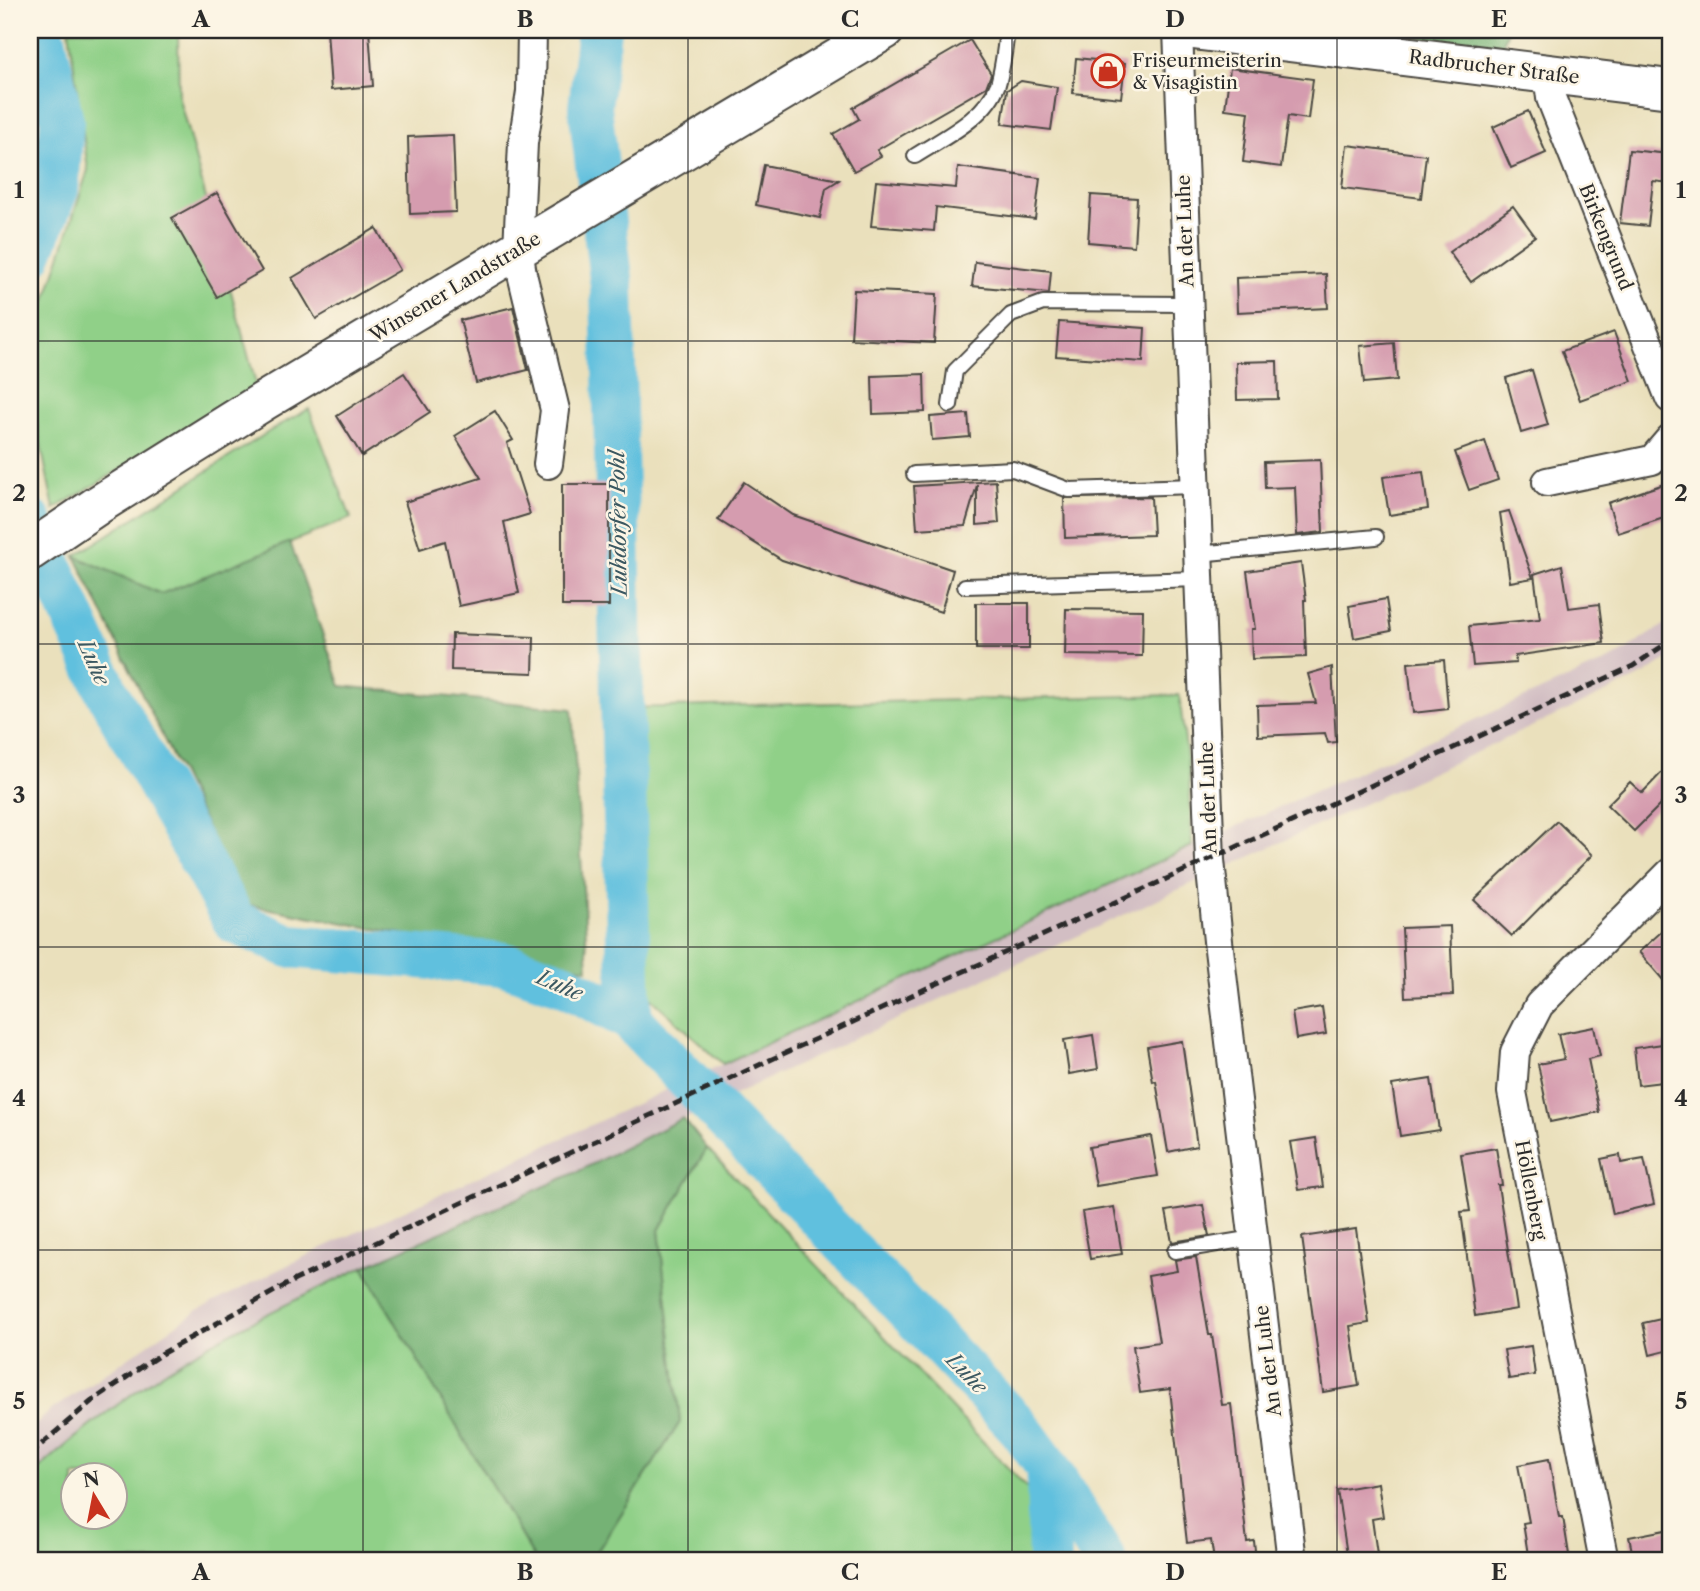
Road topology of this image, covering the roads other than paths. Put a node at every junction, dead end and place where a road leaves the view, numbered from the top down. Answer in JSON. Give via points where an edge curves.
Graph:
{"nodes":[{"id":1,"x":532,"y":30,"type":"edge"},
{"id":2,"x":885,"y":30,"type":"edge"},
{"id":3,"x":1007,"y":30,"type":"edge"},
{"id":4,"x":1178,"y":30,"type":"edge"},
{"id":5,"x":1193,"y":30,"type":"edge"},
{"id":6,"x":1382,"y":41,"type":"edge"},
{"id":7,"x":838,"y":43,"type":"edge"},
{"id":8,"x":1548,"y":74,"type":"junction"},
{"id":9,"x":1670,"y":89,"type":"edge"},
{"id":10,"x":915,"y":156,"type":"dead end"},
{"id":11,"x":519,"y":249,"type":"junction"},
{"id":12,"x":1188,"y":304,"type":"junction"},
{"id":13,"x":1670,"y":398,"type":"edge"},
{"id":14,"x":950,"y":405,"type":"dead end"},
{"id":15,"x":1670,"y":439,"type":"edge"},
{"id":16,"x":548,"y":464,"type":"dead end"},
{"id":17,"x":914,"y":474,"type":"dead end"},
{"id":18,"x":1547,"y":482,"type":"dead end"},
{"id":19,"x":1195,"y":486,"type":"junction"},
{"id":20,"x":1376,"y":537,"type":"dead end"},
{"id":21,"x":30,"y":551,"type":"edge"},
{"id":22,"x":1198,"y":566,"type":"junction"},
{"id":23,"x":965,"y":586,"type":"dead end"},
{"id":24,"x":1670,"y":873,"type":"edge"},
{"id":25,"x":1254,"y":1238,"type":"junction"},
{"id":26,"x":1175,"y":1251,"type":"dead end"},
{"id":27,"x":1292,"y":1561,"type":"edge"},
{"id":28,"x":1604,"y":1561,"type":"edge"}],
"edges":[{"from":1,"to":11,"type":"street"},
{"from":2,"to":7,"type":"main road","name":"Winsener Landstraße"},
{"from":3,"to":10,"type":"lane","via":[[992,96],[958,128]]},
{"from":4,"to":12,"type":"street","name":"An der Luhe"},
{"from":5,"to":6,"type":"main road","name":"Radbrucher Straße"},
{"from":6,"to":8,"type":"main road","name":"Radbrucher Straße"},
{"from":7,"to":11,"type":"main road","name":"Winsener Landstraße","via":[[636,179]]},
{"from":8,"to":9,"type":"main road","name":"Radbrucher Straße"},
{"from":8,"to":13,"type":"street","name":"Birkengrund","via":[[1551,98]]},
{"from":11,"to":16,"type":"street","via":[[555,410]]},
{"from":11,"to":21,"type":"main road","name":"Winsener Landstraße","via":[[264,401]]},
{"from":12,"to":14,"type":"lane","via":[[1043,303],[1011,315],[955,371]]},
{"from":12,"to":19,"type":"street","name":"An der Luhe"},
{"from":15,"to":18,"type":"street","via":[[1652,460]]},
{"from":17,"to":19,"type":"lane","via":[[1013,470],[1069,490]]},
{"from":19,"to":22,"type":"street","name":"An der Luhe"},
{"from":20,"to":22,"type":"lane"},
{"from":22,"to":23,"type":"lane"},
{"from":22,"to":25,"type":"street","name":"An der Luhe","via":[[1210,860]]},
{"from":24,"to":28,"type":"street","name":"Höllenberg","via":[[1539,1005],[1515,1052],[1512,1093]]},
{"from":25,"to":26,"type":"lane"},
{"from":25,"to":27,"type":"street","name":"An der Luhe"}]}
